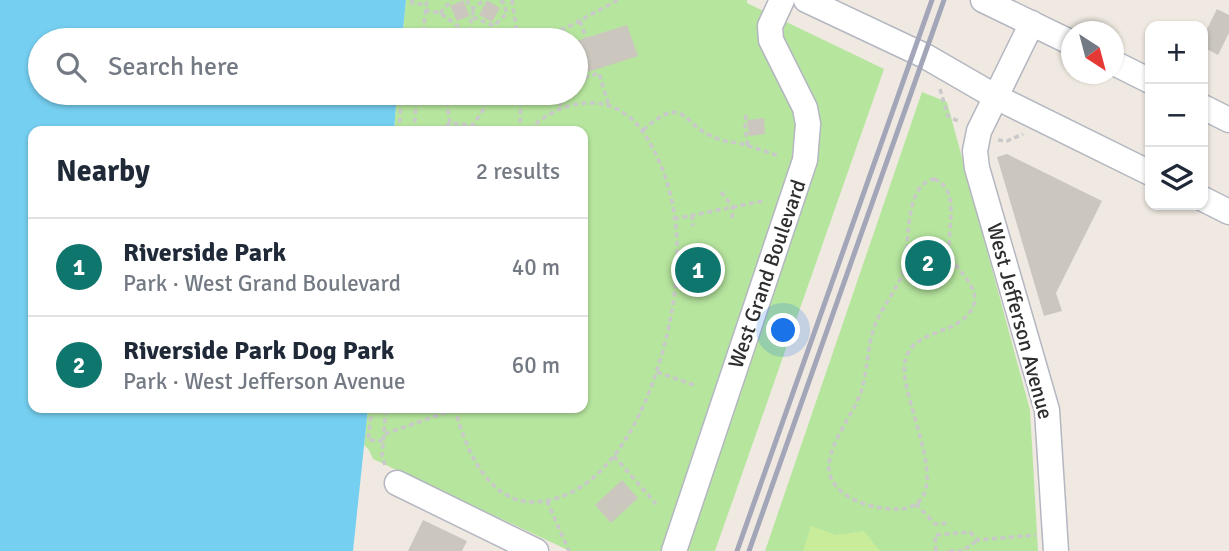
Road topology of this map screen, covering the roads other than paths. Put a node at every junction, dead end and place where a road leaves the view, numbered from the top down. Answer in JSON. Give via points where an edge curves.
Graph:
{"nodes":[{"id":1,"x":782,"y":0,"type":"edge"},
{"id":2,"x":806,"y":0,"type":"edge"},
{"id":3,"x":983,"y":0,"type":"edge"},
{"id":4,"x":1032,"y":23,"type":"junction"},
{"id":5,"x":1061,"y":38,"type":"edge"},
{"id":6,"x":1124,"y":68,"type":"edge"},
{"id":7,"x":1145,"y":78,"type":"edge"},
{"id":8,"x":996,"y":97,"type":"junction"},
{"id":9,"x":1208,"y":110,"type":"edge"},
{"id":10,"x":1229,"y":120,"type":"edge"},
{"id":11,"x":1145,"y":171,"type":"edge"},
{"id":12,"x":1208,"y":202,"type":"edge"},
{"id":13,"x":1229,"y":212,"type":"edge"},
{"id":14,"x":397,"y":483,"type":"dead end"},
{"id":15,"x":1056,"y":542,"type":"edge"},
{"id":16,"x":536,"y":551,"type":"edge"},
{"id":17,"x":674,"y":551,"type":"edge"}],
"edges":[{"from":1,"to":17,"type":"street","name":"West Grand Boulevard","via":[[770,26],[771,40],[805,107],[805,160]]},
{"from":2,"to":8,"type":"street","via":[[925,56]]},
{"from":3,"to":4,"type":"street"},
{"from":4,"to":5,"type":"street"},
{"from":4,"to":8,"type":"street","name":"West Jefferson Avenue"},
{"from":6,"to":7,"type":"street"},
{"from":8,"to":11,"type":"street"},
{"from":8,"to":15,"type":"street","name":"West Jefferson Avenue","via":[[979,131],[977,168],[1047,410]]},
{"from":9,"to":10,"type":"street"},
{"from":12,"to":13,"type":"street"},
{"from":14,"to":16,"type":"street"}]}
